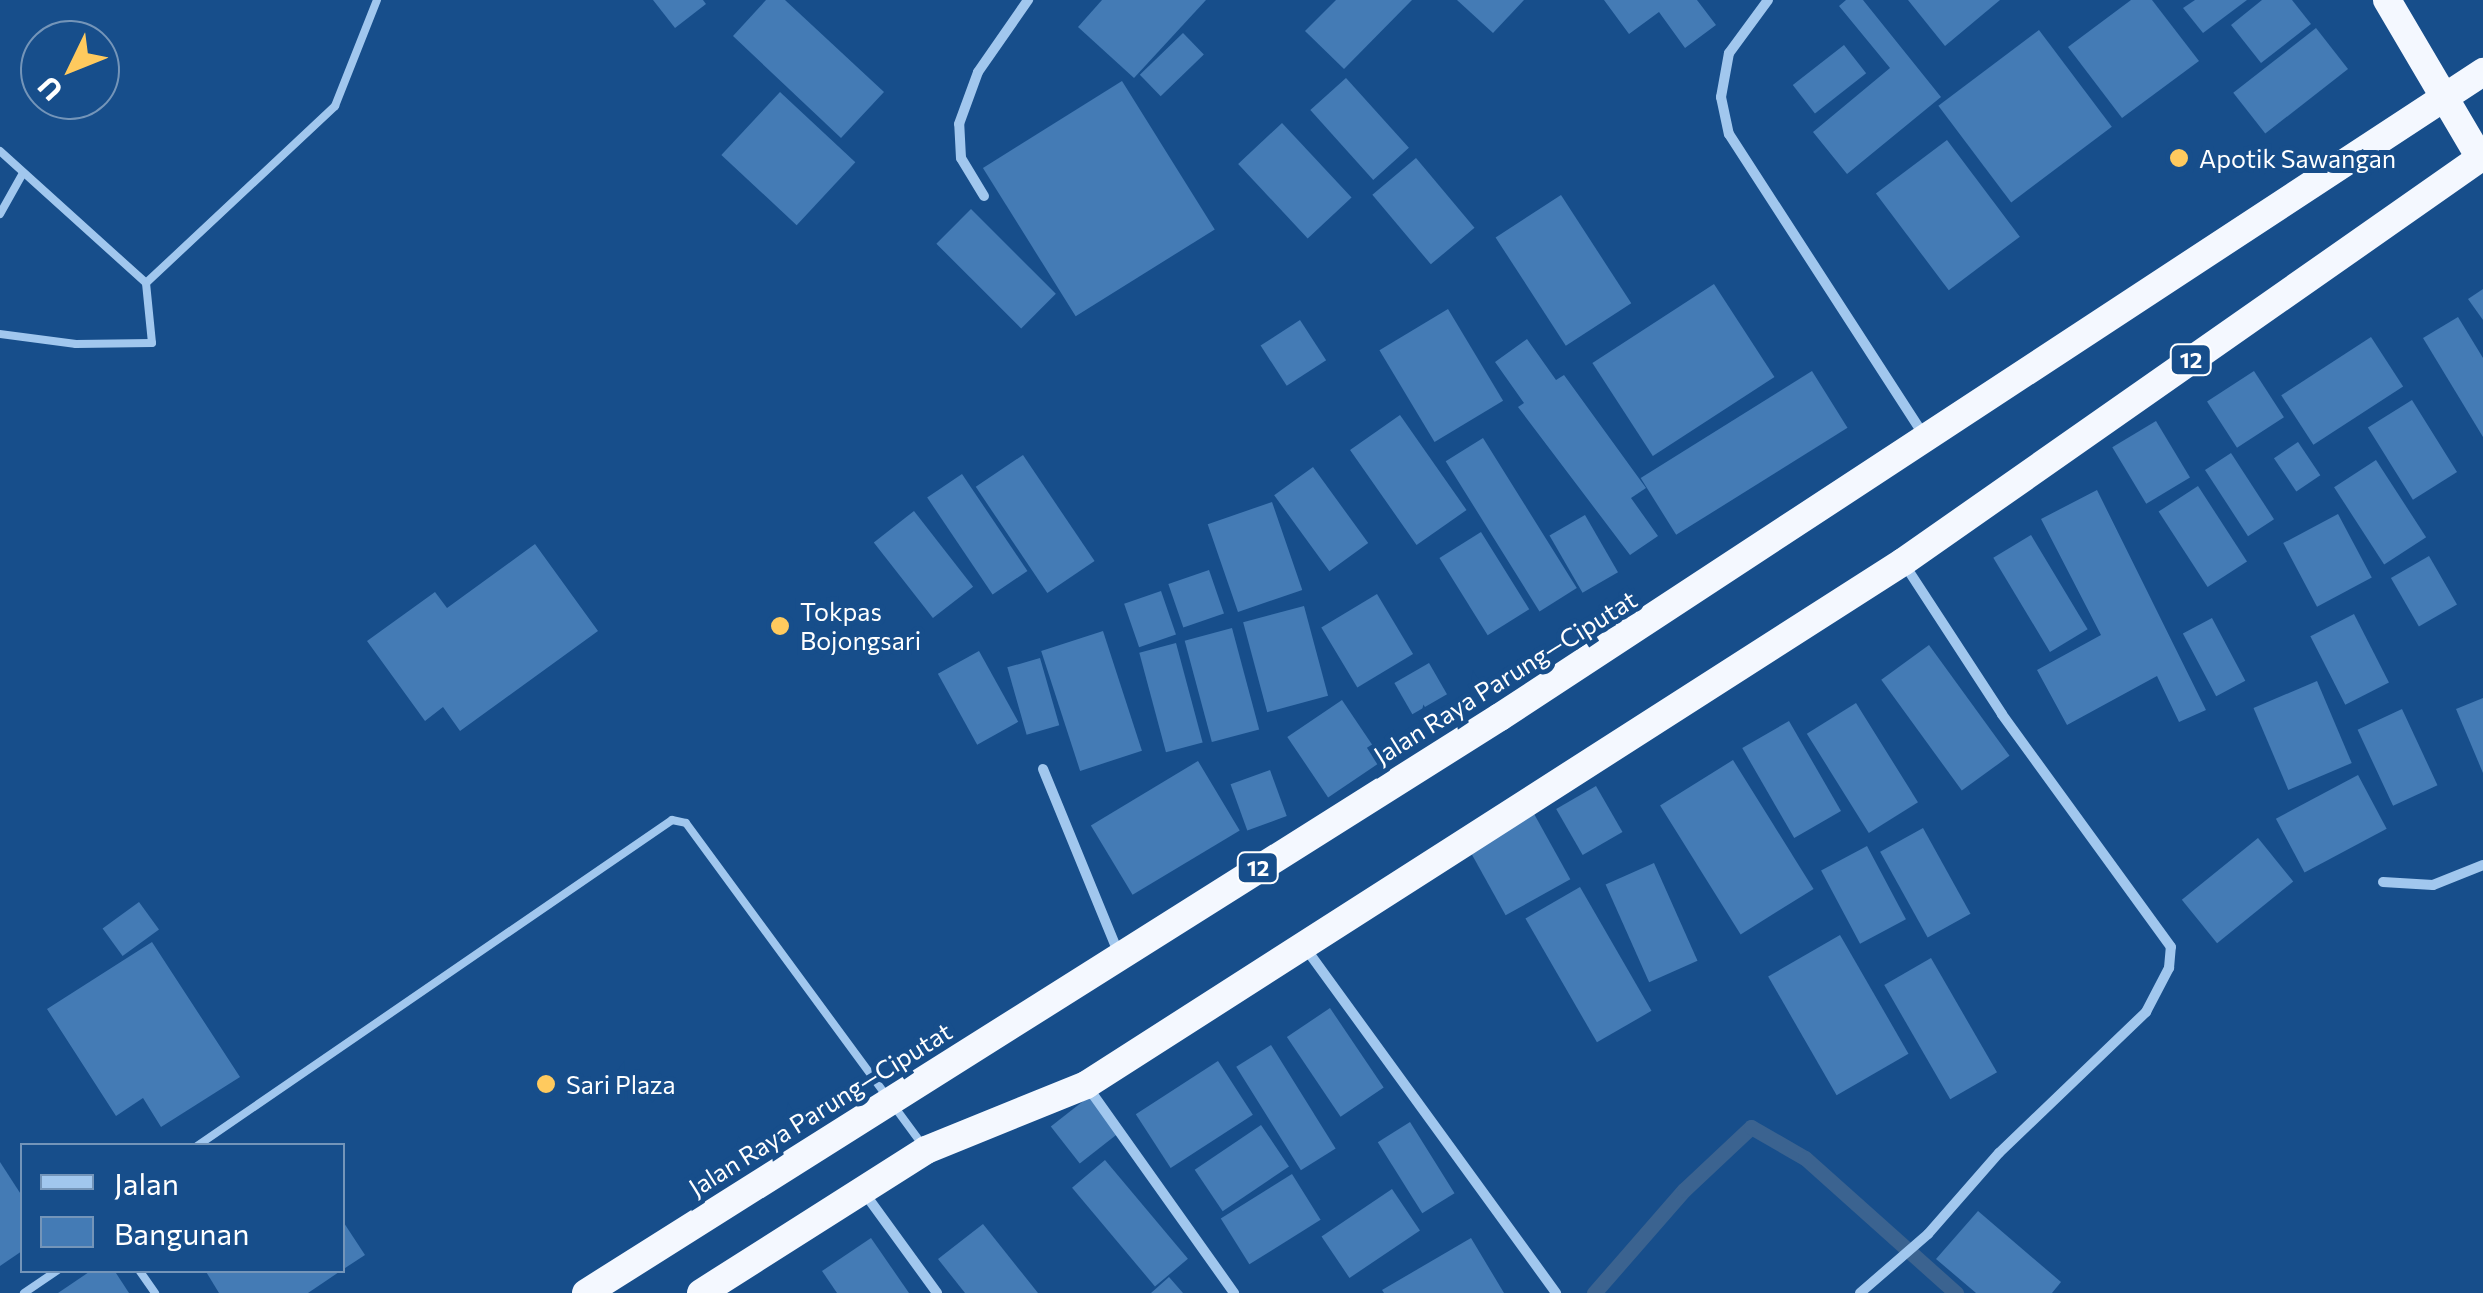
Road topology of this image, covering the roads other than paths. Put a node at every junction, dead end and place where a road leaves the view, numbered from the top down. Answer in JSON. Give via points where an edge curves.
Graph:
{"nodes":[{"id":1,"x":377,"y":0,"type":"edge"},
{"id":2,"x":1028,"y":0,"type":"edge"},
{"id":3,"x":1768,"y":0,"type":"edge"},
{"id":4,"x":2387,"y":0,"type":"edge"},
{"id":5,"x":2483,"y":72,"type":"edge"},
{"id":6,"x":2445,"y":94,"type":"junction"},
{"id":7,"x":0,"y":152,"type":"edge"},
{"id":8,"x":2481,"y":157,"type":"edge"},
{"id":9,"x":23,"y":173,"type":"junction"},
{"id":10,"x":984,"y":196,"type":"dead end"},
{"id":11,"x":0,"y":214,"type":"edge"},
{"id":12,"x":146,"y":283,"type":"junction"},
{"id":13,"x":0,"y":334,"type":"edge"},
{"id":14,"x":1926,"y":439,"type":"junction"},
{"id":15,"x":1903,"y":562,"type":"junction"},
{"id":16,"x":1043,"y":769,"type":"dead end"},
{"id":17,"x":2483,"y":865,"type":"edge"},
{"id":18,"x":2383,"y":882,"type":"dead end"},
{"id":19,"x":1303,"y":946,"type":"junction"},
{"id":20,"x":1119,"y":955,"type":"junction"},
{"id":21,"x":1086,"y":1085,"type":"junction"},
{"id":22,"x":892,"y":1099,"type":"junction"},
{"id":23,"x":201,"y":1143,"type":"edge"},
{"id":24,"x":926,"y":1150,"type":"junction"},
{"id":25,"x":862,"y":1190,"type":"junction"},
{"id":26,"x":54,"y":1273,"type":"edge"},
{"id":27,"x":24,"y":1293,"type":"edge"},
{"id":28,"x":586,"y":1293,"type":"edge"},
{"id":29,"x":701,"y":1293,"type":"edge"},
{"id":30,"x":937,"y":1293,"type":"edge"},
{"id":31,"x":1234,"y":1293,"type":"edge"},
{"id":32,"x":1556,"y":1293,"type":"edge"},
{"id":33,"x":1860,"y":1293,"type":"edge"}],
"edges":[{"from":1,"to":12,"type":"lane","via":[[335,106]]},
{"from":2,"to":10,"type":"street","via":[[978,72],[958,124],[961,158]]},
{"from":3,"to":14,"type":"street","via":[[1729,53],[1721,97],[1729,134]]},
{"from":4,"to":6,"type":"highway"},
{"from":5,"to":6,"type":"highway","number":"12"},
{"from":6,"to":8,"type":"highway"},
{"from":6,"to":14,"type":"highway","name":"Jalan Raya Parung—Ciputat","number":"12"},
{"from":7,"to":9,"type":"lane"},
{"from":8,"to":15,"type":"highway","number":"12"},
{"from":9,"to":11,"type":"lane"},
{"from":9,"to":12,"type":"lane"},
{"from":12,"to":13,"type":"lane","via":[[152,343],[76,344]]},
{"from":14,"to":20,"type":"highway","name":"Jalan Raya Parung—Ciputat","number":"12"},
{"from":15,"to":19,"type":"highway","number":"12"},
{"from":15,"to":33,"type":"street","via":[[2002,714],[2171,947],[2169,968],[2146,1012],[2000,1153],[1928,1234]]},
{"from":16,"to":20,"type":"street"},
{"from":17,"to":18,"type":"street","via":[[2433,885]]},
{"from":19,"to":21,"type":"highway","number":"12"},
{"from":19,"to":32,"type":"street"},
{"from":20,"to":22,"type":"highway","name":"Jalan Raya Parung—Ciputat","number":"12"},
{"from":21,"to":24,"type":"highway","number":"12"},
{"from":21,"to":31,"type":"street"},
{"from":22,"to":23,"type":"lane","via":[[686,823],[672,820]]},
{"from":22,"to":24,"type":"lane"},
{"from":22,"to":28,"type":"highway","name":"Jalan Raya Parung—Ciputat","number":"12"},
{"from":24,"to":25,"type":"highway","number":"12"},
{"from":25,"to":29,"type":"highway","number":"12"},
{"from":25,"to":30,"type":"street"},
{"from":26,"to":27,"type":"lane"}]}
